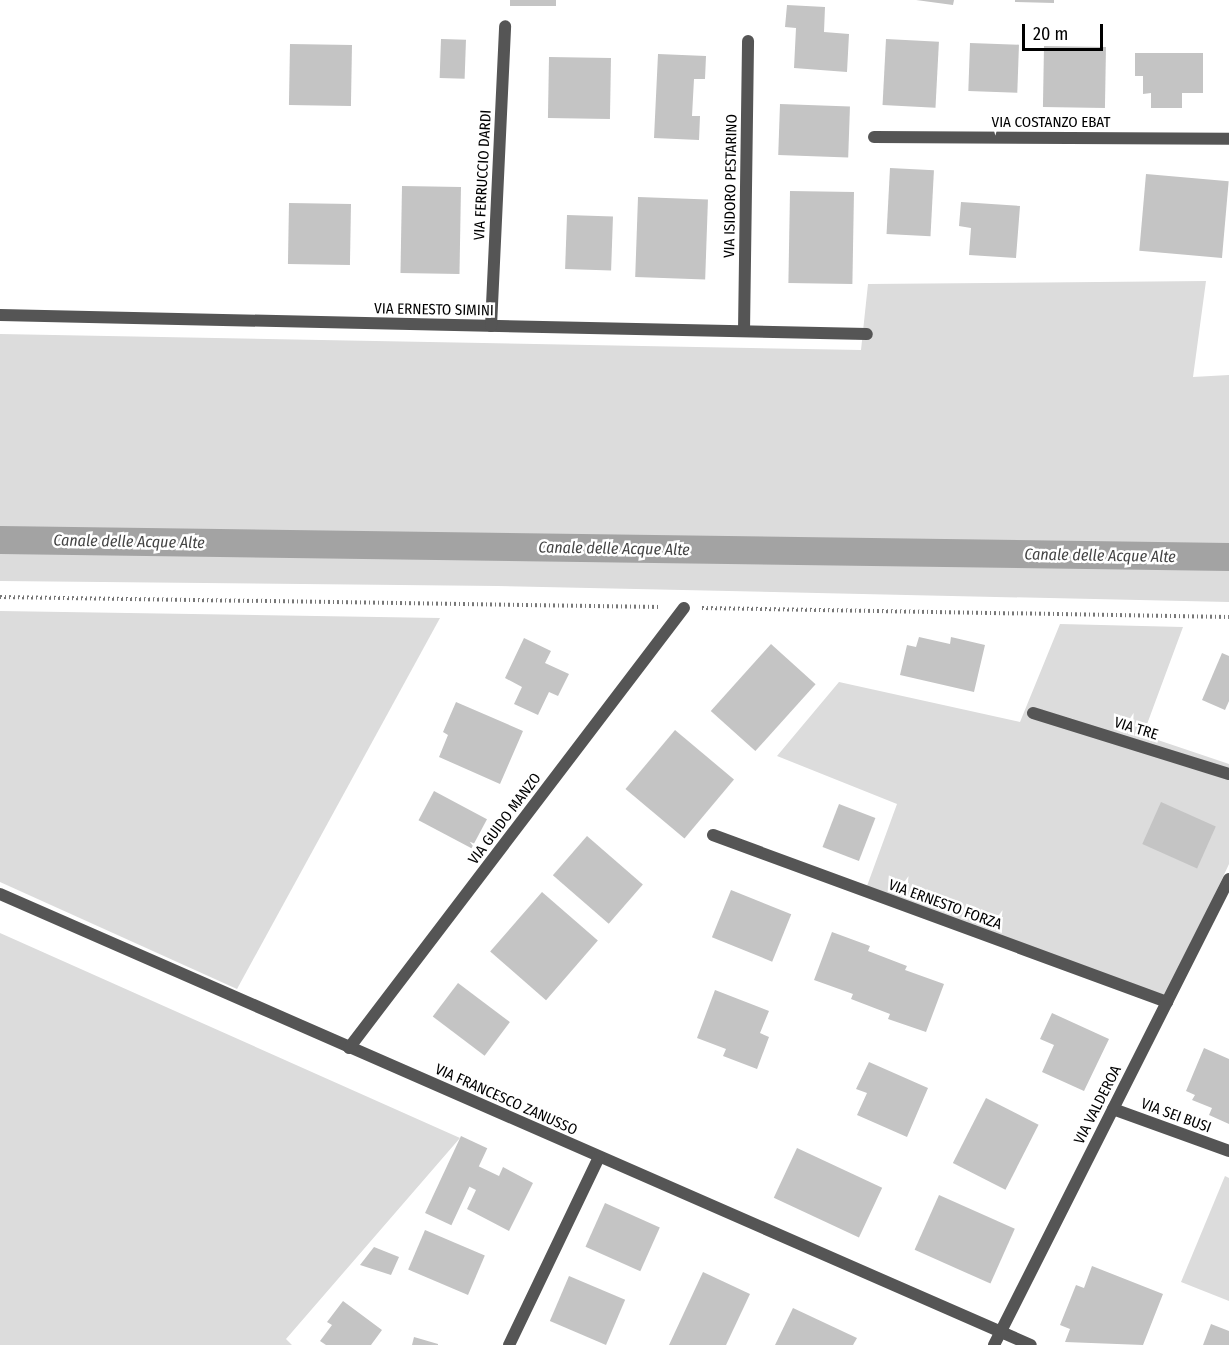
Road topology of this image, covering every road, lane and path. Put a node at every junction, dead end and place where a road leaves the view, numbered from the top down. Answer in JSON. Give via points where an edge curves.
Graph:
{"nodes":[{"id":1,"x":505,"y":26,"type":"dead end"},
{"id":2,"x":748,"y":41,"type":"dead end"},
{"id":3,"x":874,"y":137,"type":"dead end"},
{"id":4,"x":1229,"y":139,"type":"edge"},
{"id":5,"x":0,"y":315,"type":"edge"},
{"id":6,"x":491,"y":326,"type":"junction"},
{"id":7,"x":744,"y":331,"type":"junction"},
{"id":8,"x":867,"y":334,"type":"dead end"},
{"id":9,"x":0,"y":597,"type":"edge"},
{"id":10,"x":684,"y":608,"type":"junction"},
{"id":11,"x":1229,"y":617,"type":"edge"},
{"id":12,"x":1033,"y":713,"type":"dead end"},
{"id":13,"x":1229,"y":774,"type":"edge"},
{"id":14,"x":713,"y":836,"type":"dead end"},
{"id":15,"x":1229,"y":879,"type":"edge"},
{"id":16,"x":0,"y":894,"type":"edge"},
{"id":17,"x":1224,"y":902,"type":"edge"},
{"id":18,"x":1167,"y":1002,"type":"junction"},
{"id":19,"x":349,"y":1048,"type":"junction"},
{"id":20,"x":1113,"y":1109,"type":"junction"},
{"id":21,"x":1229,"y":1151,"type":"edge"},
{"id":22,"x":599,"y":1157,"type":"junction"},
{"id":23,"x":997,"y":1339,"type":"edge"},
{"id":24,"x":508,"y":1345,"type":"edge"},
{"id":25,"x":1031,"y":1345,"type":"edge"}],
"edges":[{"from":1,"to":6,"type":"street","name":"VIA FERRUCCIO DARDI"},
{"from":2,"to":7,"type":"street","name":"VIA ISIDORO PESTARINO"},
{"from":3,"to":4,"type":"street","name":"VIA COSTANZO EBAT"},
{"from":5,"to":6,"type":"street","name":"VIA ERNESTO SIMINI"},
{"from":6,"to":7,"type":"street","name":"VIA ERNESTO SIMINI"},
{"from":7,"to":8,"type":"street","name":"VIA ERNESTO SIMINI"},
{"from":9,"to":10,"type":"path"},
{"from":10,"to":11,"type":"path"},
{"from":10,"to":19,"type":"street","name":"VIA GUIDO MANZO"},
{"from":12,"to":13,"type":"street","name":"VIA TRE"},
{"from":14,"to":18,"type":"street","name":"VIA ERNESTO FORZA"},
{"from":15,"to":17,"type":"street","name":"VIA VALDEROA"},
{"from":16,"to":19,"type":"street","name":"VIA FRANCESCO ZANUSSO"},
{"from":17,"to":18,"type":"street","name":"VIA VALDEROA"},
{"from":18,"to":20,"type":"street","name":"VIA VALDEROA"},
{"from":19,"to":22,"type":"street","name":"VIA FRANCESCO ZANUSSO"},
{"from":20,"to":21,"type":"street","name":"VIA SEI BUSI"},
{"from":20,"to":23,"type":"street","name":"VIA VALDEROA"},
{"from":22,"to":23,"type":"street","name":"VIA FRANCESCO ZANUSSO"},
{"from":22,"to":24,"type":"street"},
{"from":23,"to":25,"type":"street","name":"VIA FRANCESCO ZANUSSO"}]}
